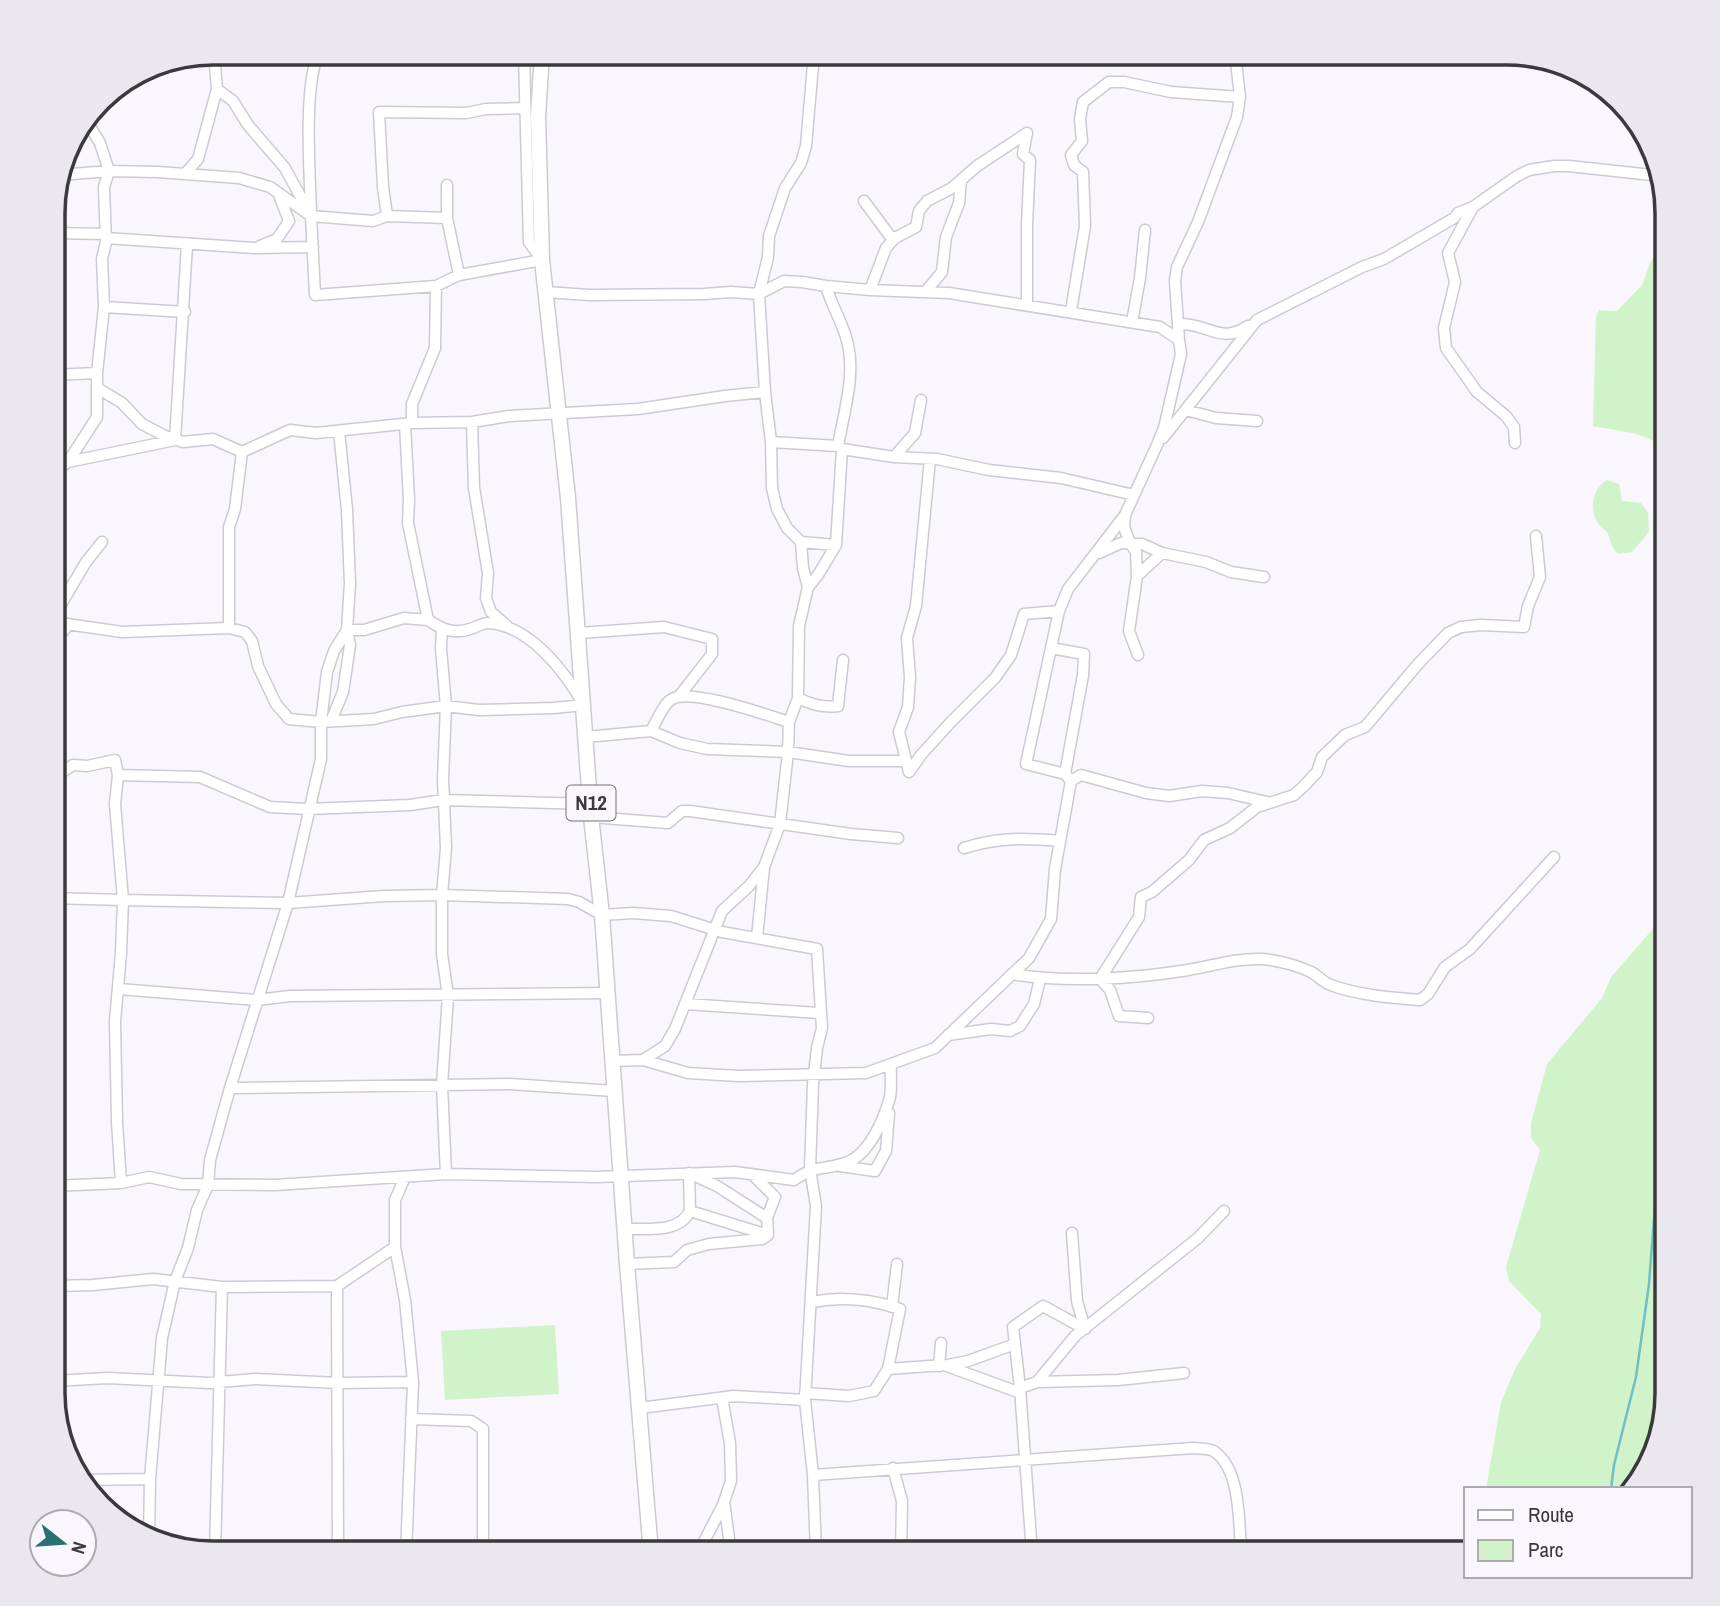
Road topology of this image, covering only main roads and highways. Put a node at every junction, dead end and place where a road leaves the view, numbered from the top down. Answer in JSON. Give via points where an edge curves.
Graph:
{"nodes":[{"id":1,"x":541,"y":65,"type":"edge"},
{"id":2,"x":650,"y":1541,"type":"edge"}],
"edges":[{"from":1,"to":2,"type":"main road","number":"N12","via":[[542,260],[579,633]]}]}
